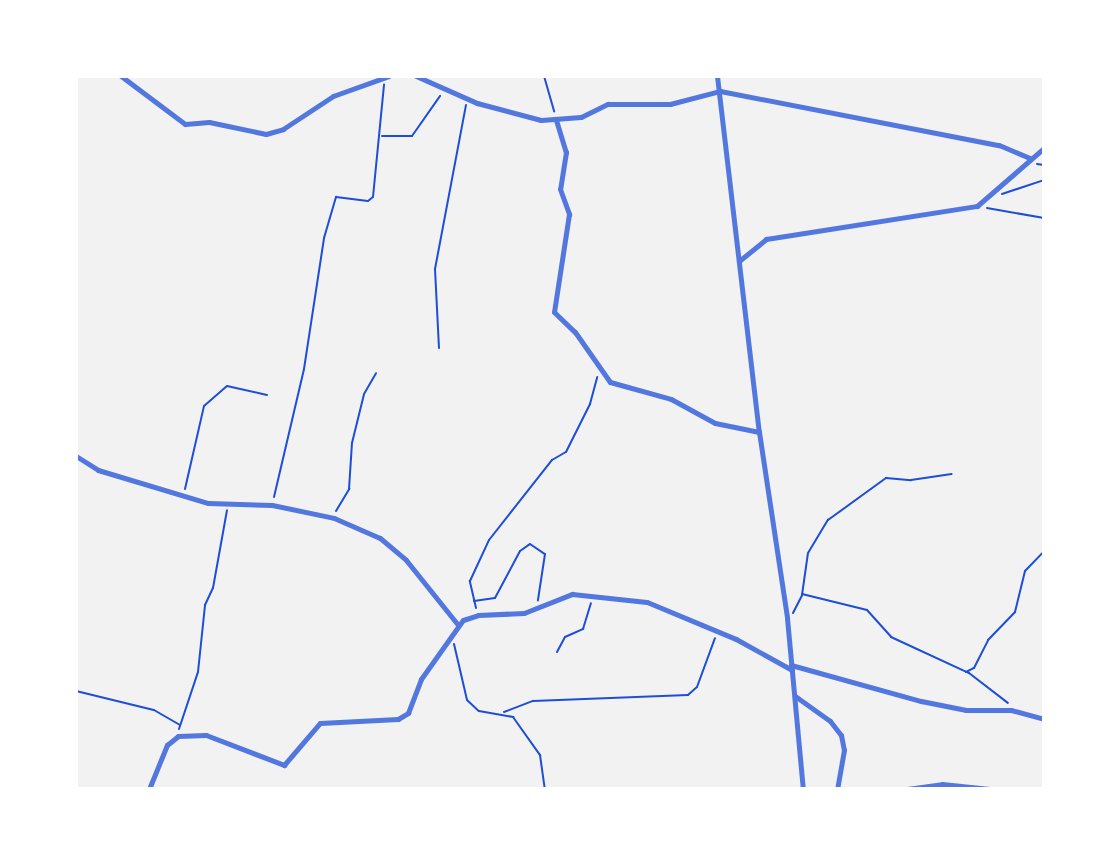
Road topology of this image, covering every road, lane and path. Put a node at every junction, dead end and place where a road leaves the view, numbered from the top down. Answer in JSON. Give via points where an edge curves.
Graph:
{"nodes":[{"id":1,"x":121,"y":76,"type":"edge"},
{"id":2,"x":416,"y":76,"type":"edge"},
{"id":3,"x":544,"y":76,"type":"edge"},
{"id":4,"x":717,"y":76,"type":"edge"},
{"id":5,"x":386,"y":77,"type":"edge"},
{"id":6,"x":445,"y":90,"type":"junction"},
{"id":7,"x":720,"y":91,"type":"junction"},
{"id":8,"x":468,"y":100,"type":"junction"},
{"id":9,"x":556,"y":120,"type":"junction"},
{"id":10,"x":382,"y":136,"type":"junction"},
{"id":11,"x":1044,"y":148,"type":"edge"},
{"id":12,"x":1030,"y":158,"type":"junction"},
{"id":13,"x":1044,"y":180,"type":"edge"},
{"id":14,"x":992,"y":196,"type":"junction"},
{"id":15,"x":977,"y":206,"type":"junction"},
{"id":16,"x":1044,"y":218,"type":"edge"},
{"id":17,"x":739,"y":262,"type":"junction"},
{"id":18,"x":439,"y":348,"type":"dead end"},
{"id":19,"x":601,"y":371,"type":"junction"},
{"id":20,"x":376,"y":373,"type":"dead end"},
{"id":21,"x":267,"y":395,"type":"dead end"},
{"id":22,"x":759,"y":432,"type":"junction"},
{"id":23,"x":76,"y":456,"type":"edge"},
{"id":24,"x":952,"y":474,"type":"dead end"},
{"id":25,"x":190,"y":497,"type":"junction"},
{"id":26,"x":228,"y":505,"type":"junction"},
{"id":27,"x":272,"y":505,"type":"junction"},
{"id":28,"x":334,"y":518,"type":"junction"},
{"id":29,"x":1044,"y":551,"type":"edge"},
{"id":30,"x":598,"y":594,"type":"junction"},
{"id":31,"x":802,"y":594,"type":"junction"},
{"id":32,"x":474,"y":601,"type":"junction"},
{"id":33,"x":537,"y":607,"type":"junction"},
{"id":34,"x":478,"y":615,"type":"junction"},
{"id":35,"x":787,"y":618,"type":"junction"},
{"id":36,"x":458,"y":625,"type":"junction"},
{"id":37,"x":717,"y":630,"type":"junction"},
{"id":38,"x":451,"y":637,"type":"junction"},
{"id":39,"x":556,"y":652,"type":"dead end"},
{"id":40,"x":791,"y":667,"type":"junction"},
{"id":41,"x":966,"y":672,"type":"junction"},
{"id":42,"x":76,"y":691,"type":"edge"},
{"id":43,"x":794,"y":696,"type":"junction"},
{"id":44,"x":504,"y":712,"type":"junction"},
{"id":45,"x":1021,"y":713,"type":"junction"},
{"id":46,"x":1044,"y":719,"type":"edge"},
{"id":47,"x":180,"y":725,"type":"junction"},
{"id":48,"x":178,"y":736,"type":"junction"},
{"id":49,"x":149,"y":789,"type":"edge"},
{"id":50,"x":545,"y":789,"type":"edge"},
{"id":51,"x":803,"y":789,"type":"edge"},
{"id":52,"x":837,"y":789,"type":"edge"},
{"id":53,"x":906,"y":789,"type":"edge"},
{"id":54,"x":990,"y":789,"type":"edge"}],
"edges":[{"from":1,"to":5,"type":"street","via":[[186,124],[209,122],[266,134],[283,130],[333,96]]},
{"from":2,"to":6,"type":"street"},
{"from":3,"to":9,"type":"path"},
{"from":4,"to":7,"type":"street"},
{"from":5,"to":10,"type":"path"},
{"from":6,"to":8,"type":"street"},
{"from":6,"to":10,"type":"path","via":[[412,136]]},
{"from":7,"to":9,"type":"street","via":[[670,104],[608,104],[581,117]]},
{"from":7,"to":12,"type":"street","via":[[999,145]]},
{"from":7,"to":17,"type":"street"},
{"from":8,"to":9,"type":"street","via":[[521,116]]},
{"from":8,"to":18,"type":"path","via":[[435,269]]},
{"from":9,"to":19,"type":"street","via":[[566,152],[560,189],[570,214],[552,310],[575,332]]},
{"from":10,"to":27,"type":"path","via":[[373,197],[368,201],[336,197],[324,238],[304,370]]},
{"from":11,"to":12,"type":"street"},
{"from":12,"to":14,"type":"street"},
{"from":13,"to":14,"type":"path"},
{"from":14,"to":15,"type":"street"},
{"from":15,"to":16,"type":"path"},
{"from":15,"to":17,"type":"street","via":[[766,239]]},
{"from":17,"to":22,"type":"street"},
{"from":19,"to":22,"type":"street","via":[[615,385],[671,399],[715,423]]},
{"from":19,"to":32,"type":"path","via":[[566,452],[552,460],[489,540],[470,581]]},
{"from":20,"to":28,"type":"path","via":[[364,394],[352,443],[349,489]]},
{"from":21,"to":25,"type":"path","via":[[227,386],[200,410],[185,483]]},
{"from":22,"to":35,"type":"street"},
{"from":23,"to":25,"type":"street","via":[[98,470]]},
{"from":24,"to":31,"type":"path","via":[[911,480],[886,478],[838,511],[812,544]]},
{"from":25,"to":26,"type":"street"},
{"from":26,"to":27,"type":"street"},
{"from":26,"to":47,"type":"path","via":[[213,588],[205,605],[198,672]]},
{"from":27,"to":28,"type":"street"},
{"from":28,"to":36,"type":"street","via":[[394,547]]},
{"from":29,"to":41,"type":"path","via":[[1025,572],[1015,612],[988,640],[974,668]]},
{"from":30,"to":33,"type":"street","via":[[559,596]]},
{"from":30,"to":37,"type":"street","via":[[647,602]]},
{"from":30,"to":39,"type":"path","via":[[583,629],[565,637]]},
{"from":31,"to":35,"type":"path"},
{"from":31,"to":41,"type":"path","via":[[867,610],[891,637]]},
{"from":32,"to":33,"type":"path","via":[[495,598],[520,551],[530,544],[545,554]]},
{"from":32,"to":34,"type":"path"},
{"from":33,"to":34,"type":"street","via":[[517,614]]},
{"from":34,"to":36,"type":"street"},
{"from":35,"to":40,"type":"street"},
{"from":36,"to":38,"type":"street"},
{"from":37,"to":40,"type":"street"},
{"from":37,"to":44,"type":"path","via":[[697,687],[688,695],[533,701]]},
{"from":38,"to":44,"type":"path","via":[[459,653],[460,682],[467,700],[479,711]]},
{"from":38,"to":48,"type":"street","via":[[421,679],[404,717],[320,723],[284,765],[206,735]]},
{"from":40,"to":43,"type":"street"},
{"from":40,"to":45,"type":"street","via":[[921,701],[966,710]]},
{"from":41,"to":45,"type":"path"},
{"from":42,"to":47,"type":"path","via":[[154,710]]},
{"from":43,"to":51,"type":"street"},
{"from":43,"to":52,"type":"street","via":[[830,721],[841,735],[844,750]]},
{"from":44,"to":50,"type":"path","via":[[513,717],[540,755]]},
{"from":45,"to":46,"type":"street"},
{"from":47,"to":48,"type":"path"},
{"from":48,"to":49,"type":"street","via":[[168,745]]},
{"from":53,"to":54,"type":"street","via":[[947,784]]}]}
